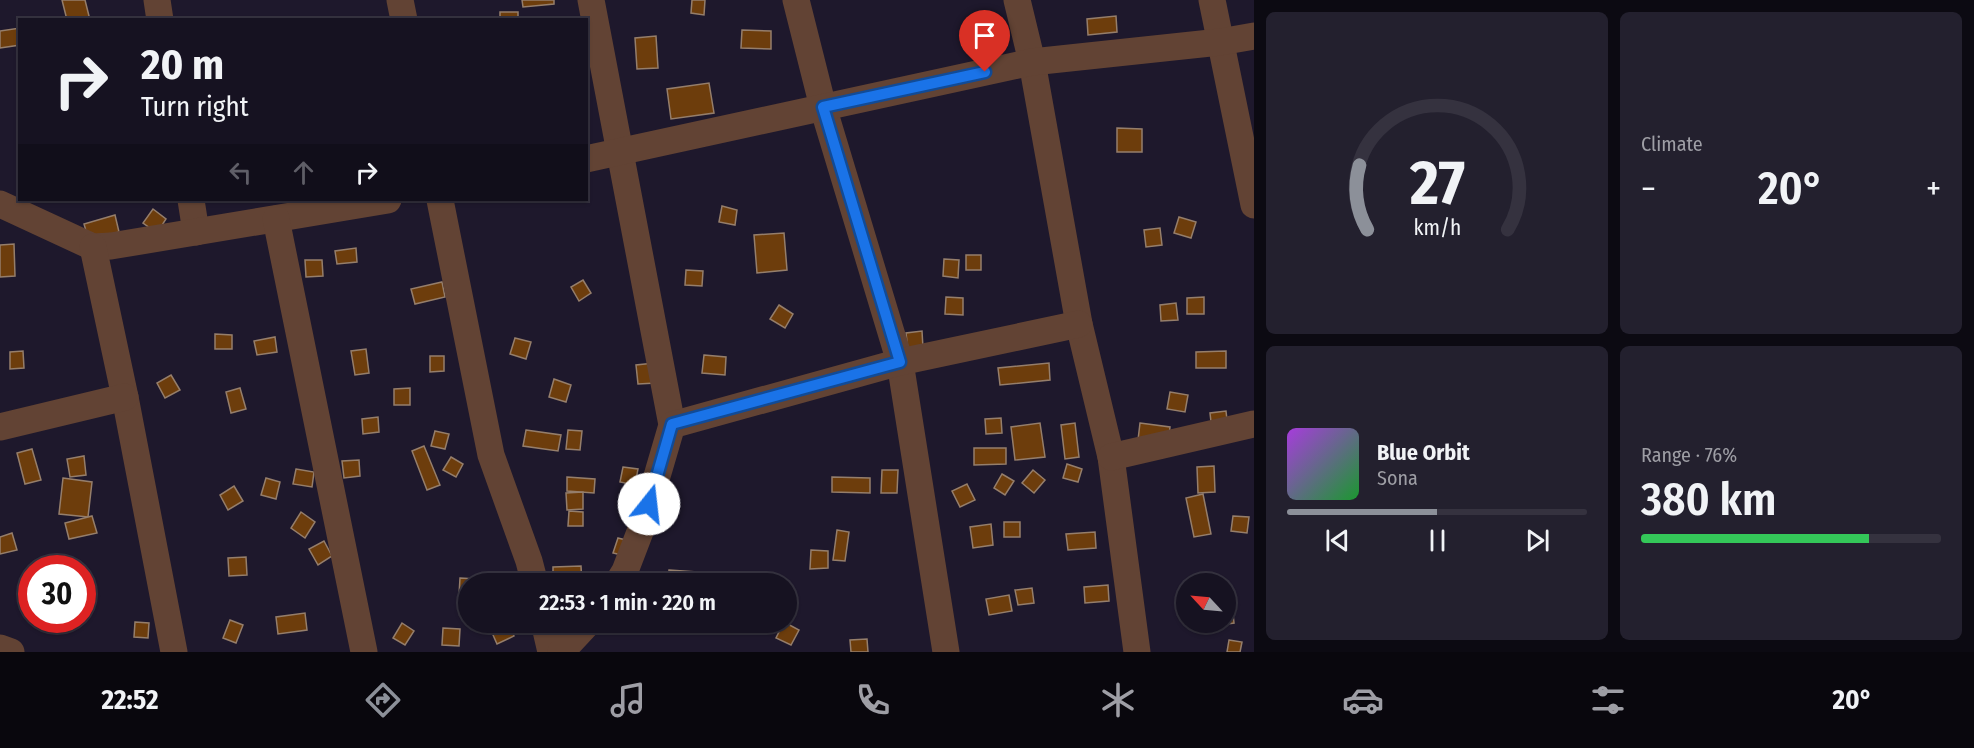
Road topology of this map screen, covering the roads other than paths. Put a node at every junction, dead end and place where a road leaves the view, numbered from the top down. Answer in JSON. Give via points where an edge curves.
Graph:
{"nodes":[{"id":1,"x":157,"y":0,"type":"edge"},
{"id":2,"x":400,"y":0,"type":"edge"},
{"id":3,"x":591,"y":0,"type":"edge"},
{"id":4,"x":796,"y":0,"type":"edge"},
{"id":5,"x":1017,"y":0,"type":"edge"},
{"id":6,"x":1212,"y":0,"type":"edge"},
{"id":7,"x":160,"y":18,"type":"edge"},
{"id":8,"x":404,"y":18,"type":"edge"},
{"id":9,"x":1254,"y":36,"type":"edge"},
{"id":10,"x":1220,"y":42,"type":"junction"},
{"id":11,"x":1032,"y":62,"type":"junction"},
{"id":12,"x":823,"y":107,"type":"junction"},
{"id":13,"x":621,"y":150,"type":"junction"},
{"id":14,"x":588,"y":158,"type":"edge"},
{"id":15,"x":191,"y":201,"type":"edge"},
{"id":16,"x":382,"y":201,"type":"edge"},
{"id":17,"x":440,"y":201,"type":"edge"},
{"id":18,"x":0,"y":204,"type":"edge"},
{"id":19,"x":1254,"y":205,"type":"edge"},
{"id":20,"x":276,"y":219,"type":"junction"},
{"id":21,"x":196,"y":232,"type":"junction"},
{"id":22,"x":93,"y":247,"type":"junction"},
{"id":23,"x":1079,"y":324,"type":"junction"},
{"id":24,"x":900,"y":362,"type":"junction"},
{"id":25,"x":125,"y":397,"type":"junction"},
{"id":26,"x":672,"y":424,"type":"junction"},
{"id":27,"x":1254,"y":424,"type":"edge"},
{"id":28,"x":0,"y":427,"type":"edge"},
{"id":29,"x":1111,"y":457,"type":"junction"},
{"id":30,"x":532,"y":573,"type":"edge"},
{"id":31,"x":624,"y":573,"type":"edge"},
{"id":32,"x":547,"y":633,"type":"edge"},
{"id":33,"x":579,"y":633,"type":"edge"},
{"id":34,"x":0,"y":648,"type":"edge"},
{"id":35,"x":11,"y":652,"type":"edge"},
{"id":36,"x":174,"y":652,"type":"edge"},
{"id":37,"x":364,"y":652,"type":"edge"},
{"id":38,"x":551,"y":652,"type":"edge"},
{"id":39,"x":561,"y":652,"type":"edge"},
{"id":40,"x":946,"y":652,"type":"edge"},
{"id":41,"x":1137,"y":652,"type":"edge"}],
"edges":[{"from":1,"to":7,"type":"street"},
{"from":2,"to":8,"type":"street"},
{"from":3,"to":13,"type":"street"},
{"from":4,"to":12,"type":"street"},
{"from":5,"to":11,"type":"street"},
{"from":6,"to":10,"type":"street"},
{"from":9,"to":10,"type":"street"},
{"from":10,"to":11,"type":"street"},
{"from":10,"to":19,"type":"street"},
{"from":11,"to":12,"type":"street"},
{"from":11,"to":23,"type":"street"},
{"from":12,"to":13,"type":"street"},
{"from":12,"to":24,"type":"street"},
{"from":13,"to":14,"type":"street"},
{"from":13,"to":26,"type":"street"},
{"from":15,"to":21,"type":"street"},
{"from":16,"to":20,"type":"street"},
{"from":17,"to":30,"type":"street","via":[[491,454]]},
{"from":18,"to":22,"type":"street"},
{"from":20,"to":21,"type":"street"},
{"from":20,"to":37,"type":"street"},
{"from":21,"to":22,"type":"street"},
{"from":22,"to":25,"type":"street"},
{"from":23,"to":24,"type":"street"},
{"from":23,"to":29,"type":"street"},
{"from":24,"to":26,"type":"street"},
{"from":24,"to":40,"type":"street"},
{"from":25,"to":28,"type":"street"},
{"from":25,"to":36,"type":"street"},
{"from":26,"to":31,"type":"street","via":[[643,524]]},
{"from":27,"to":29,"type":"street"},
{"from":29,"to":41,"type":"street"},
{"from":32,"to":38,"type":"street"},
{"from":33,"to":39,"type":"street"},
{"from":34,"to":35,"type":"street"}]}
